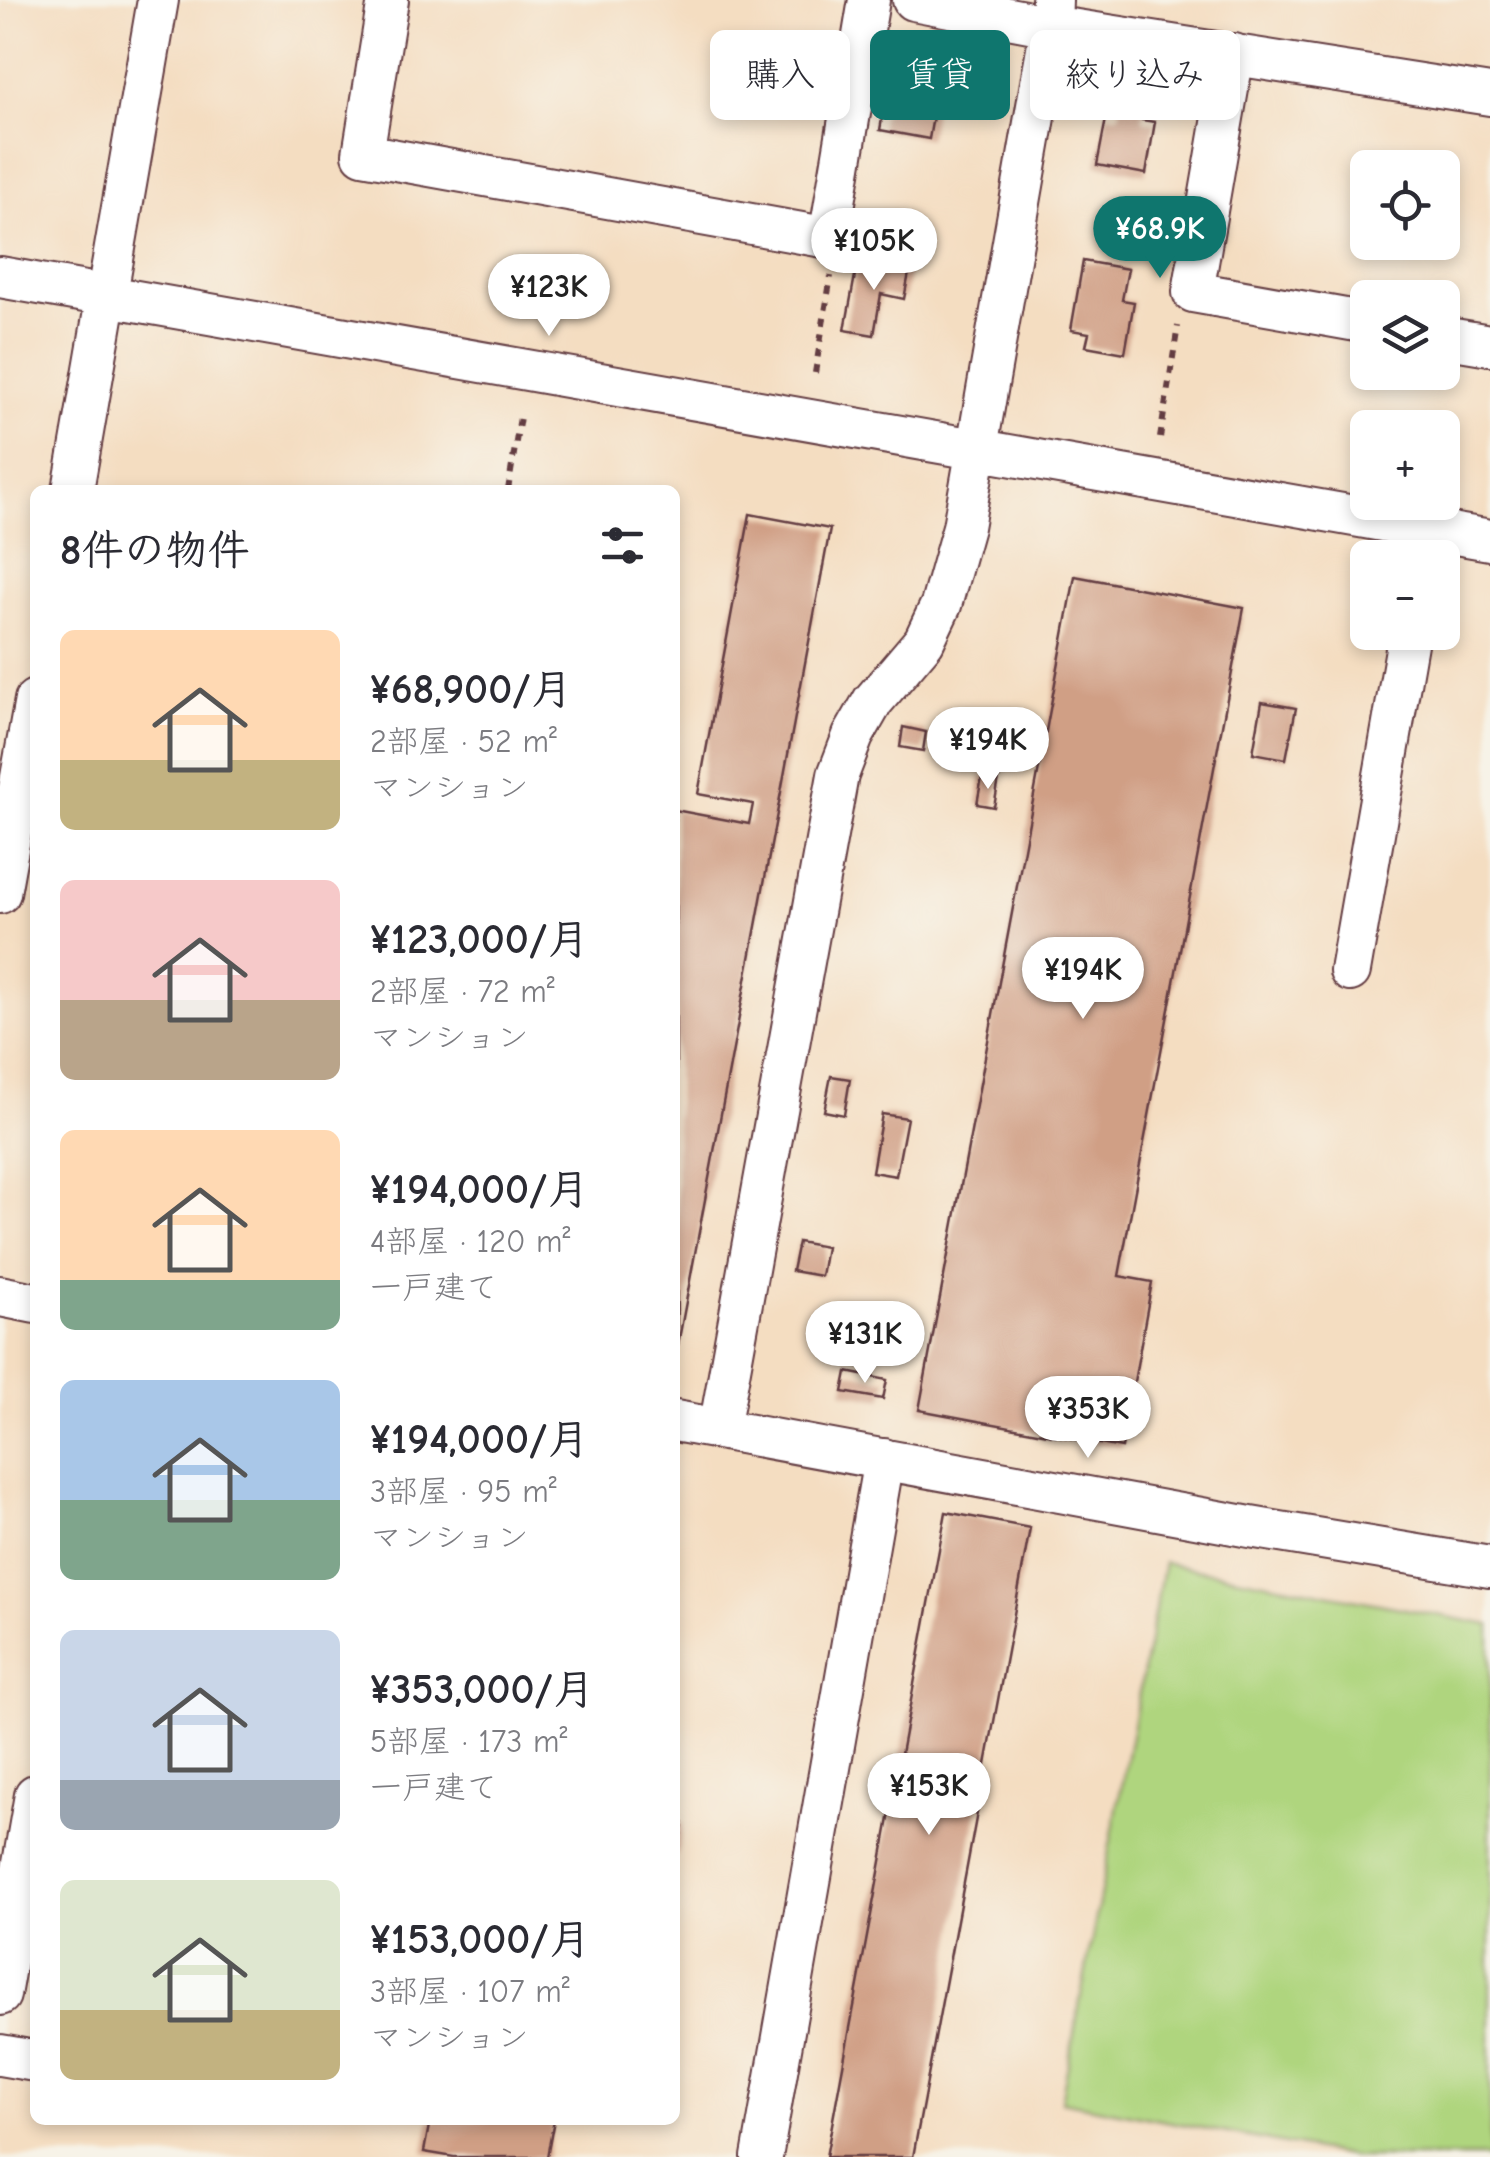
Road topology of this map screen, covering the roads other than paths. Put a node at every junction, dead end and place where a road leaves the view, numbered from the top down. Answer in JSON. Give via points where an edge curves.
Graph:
{"nodes":[{"id":1,"x":158,"y":0,"type":"edge"},
{"id":2,"x":388,"y":0,"type":"edge"},
{"id":3,"x":869,"y":0,"type":"edge"},
{"id":4,"x":913,"y":0,"type":"edge"},
{"id":5,"x":1052,"y":7,"type":"edge"},
{"id":6,"x":1141,"y":30,"type":"edge"},
{"id":7,"x":1240,"y":55,"type":"edge"},
{"id":8,"x":1490,"y":95,"type":"edge"},
{"id":9,"x":1223,"y":120,"type":"edge"},
{"id":10,"x":0,"y":277,"type":"edge"},
{"id":11,"x":108,"y":298,"type":"junction"},
{"id":12,"x":1350,"y":320,"type":"edge"},
{"id":13,"x":1460,"y":339,"type":"edge"},
{"id":14,"x":1490,"y":345,"type":"edge"},
{"id":15,"x":978,"y":449,"type":"junction"},
{"id":16,"x":74,"y":485,"type":"edge"},
{"id":17,"x":1410,"y":540,"type":"edge"},
{"id":18,"x":1490,"y":540,"type":"edge"},
{"id":19,"x":1460,"y":541,"type":"edge"},
{"id":20,"x":1406,"y":650,"type":"edge"},
{"id":21,"x":30,"y":728,"type":"edge"},
{"id":22,"x":0,"y":893,"type":"edge"},
{"id":23,"x":1350,"y":971,"type":"dead end"},
{"id":24,"x":0,"y":1296,"type":"edge"},
{"id":25,"x":30,"y":1301,"type":"edge"},
{"id":26,"x":680,"y":1422,"type":"edge"},
{"id":27,"x":719,"y":1429,"type":"junction"},
{"id":28,"x":884,"y":1460,"type":"junction"},
{"id":29,"x":1490,"y":1567,"type":"edge"},
{"id":30,"x":30,"y":1823,"type":"edge"},
{"id":31,"x":0,"y":1995,"type":"edge"},
{"id":32,"x":0,"y":2056,"type":"edge"},
{"id":33,"x":30,"y":2060,"type":"edge"},
{"id":34,"x":762,"y":2157,"type":"edge"}],
"edges":[{"from":1,"to":11,"type":"street"},
{"from":2,"to":3,"type":"street","via":[[363,154],[828,238]]},
{"from":4,"to":5,"type":"street"},
{"from":5,"to":6,"type":"street"},
{"from":5,"to":15,"type":"street"},
{"from":7,"to":8,"type":"street"},
{"from":9,"to":12,"type":"street","via":[[1193,292]]},
{"from":10,"to":11,"type":"street"},
{"from":11,"to":15,"type":"street"},
{"from":11,"to":16,"type":"street"},
{"from":13,"to":14,"type":"street"},
{"from":15,"to":17,"type":"street"},
{"from":15,"to":27,"type":"street","via":[[940,605],[924,641],[873,702],[838,775]]},
{"from":18,"to":19,"type":"street"},
{"from":20,"to":23,"type":"street"},
{"from":21,"to":22,"type":"street"},
{"from":24,"to":25,"type":"street"},
{"from":26,"to":27,"type":"street"},
{"from":27,"to":28,"type":"street"},
{"from":28,"to":29,"type":"street"},
{"from":28,"to":34,"type":"street"},
{"from":30,"to":31,"type":"street"},
{"from":32,"to":33,"type":"street"}]}
